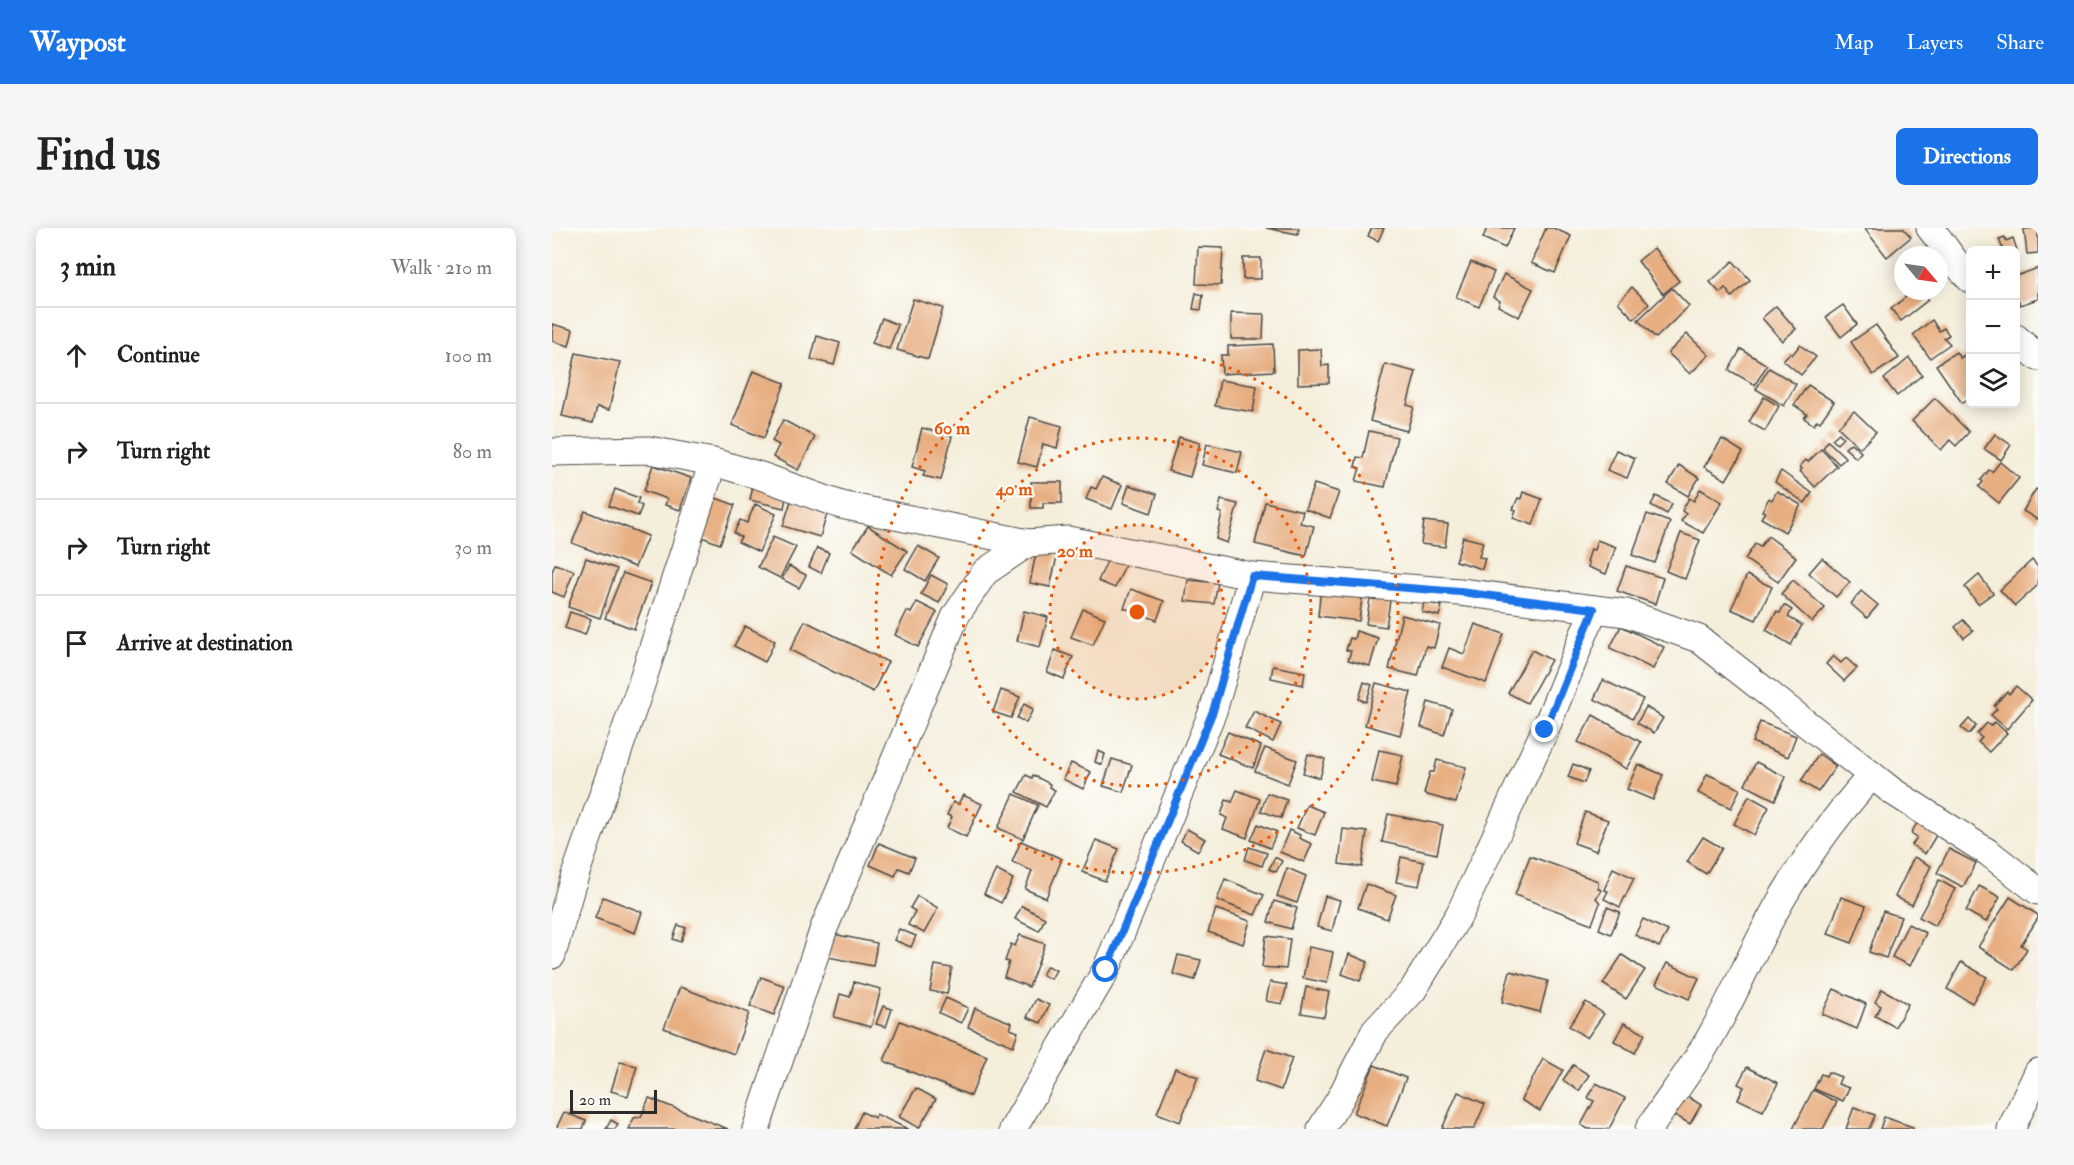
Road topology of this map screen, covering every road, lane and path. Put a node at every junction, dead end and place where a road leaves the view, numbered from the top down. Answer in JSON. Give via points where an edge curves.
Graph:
{"nodes":[{"id":1,"x":1930,"y":228,"type":"edge"},
{"id":2,"x":1966,"y":274,"type":"edge"},
{"id":3,"x":2020,"y":341,"type":"edge"},
{"id":4,"x":2038,"y":357,"type":"edge"},
{"id":5,"x":552,"y":452,"type":"edge"},
{"id":6,"x":713,"y":462,"type":"junction"},
{"id":7,"x":1028,"y":543,"type":"junction"},
{"id":8,"x":1252,"y":576,"type":"junction"},
{"id":9,"x":1594,"y":609,"type":"junction"},
{"id":10,"x":1872,"y":775,"type":"junction"},
{"id":11,"x":2038,"y":891,"type":"edge"},
{"id":12,"x":552,"y":955,"type":"edge"},
{"id":13,"x":2034,"y":1088,"type":"edge"},
{"id":14,"x":756,"y":1129,"type":"edge"},
{"id":15,"x":1013,"y":1129,"type":"edge"},
{"id":16,"x":1321,"y":1129,"type":"edge"},
{"id":17,"x":1649,"y":1129,"type":"edge"},
{"id":18,"x":2011,"y":1129,"type":"edge"}],
"edges":[{"from":1,"to":2,"type":"street"},
{"from":3,"to":4,"type":"street"},
{"from":5,"to":6,"type":"street","via":[[649,450]]},
{"from":6,"to":7,"type":"street","via":[[841,505]]},
{"from":6,"to":12,"type":"street","via":[[571,887]]},
{"from":7,"to":8,"type":"street","via":[[1068,540]]},
{"from":7,"to":14,"type":"street","via":[[985,572],[956,615],[824,928]]},
{"from":8,"to":9,"type":"street","via":[[1460,592]]},
{"from":8,"to":15,"type":"street","via":[[1213,711],[1106,970]]},
{"from":9,"to":10,"type":"street","via":[[1626,613],[1699,639]]},
{"from":9,"to":16,"type":"street","via":[[1540,740],[1460,913],[1413,990],[1375,1030]]},
{"from":10,"to":11,"type":"street"},
{"from":10,"to":17,"type":"street","via":[[1836,816],[1800,868],[1705,1046]]},
{"from":13,"to":18,"type":"street"}]}
